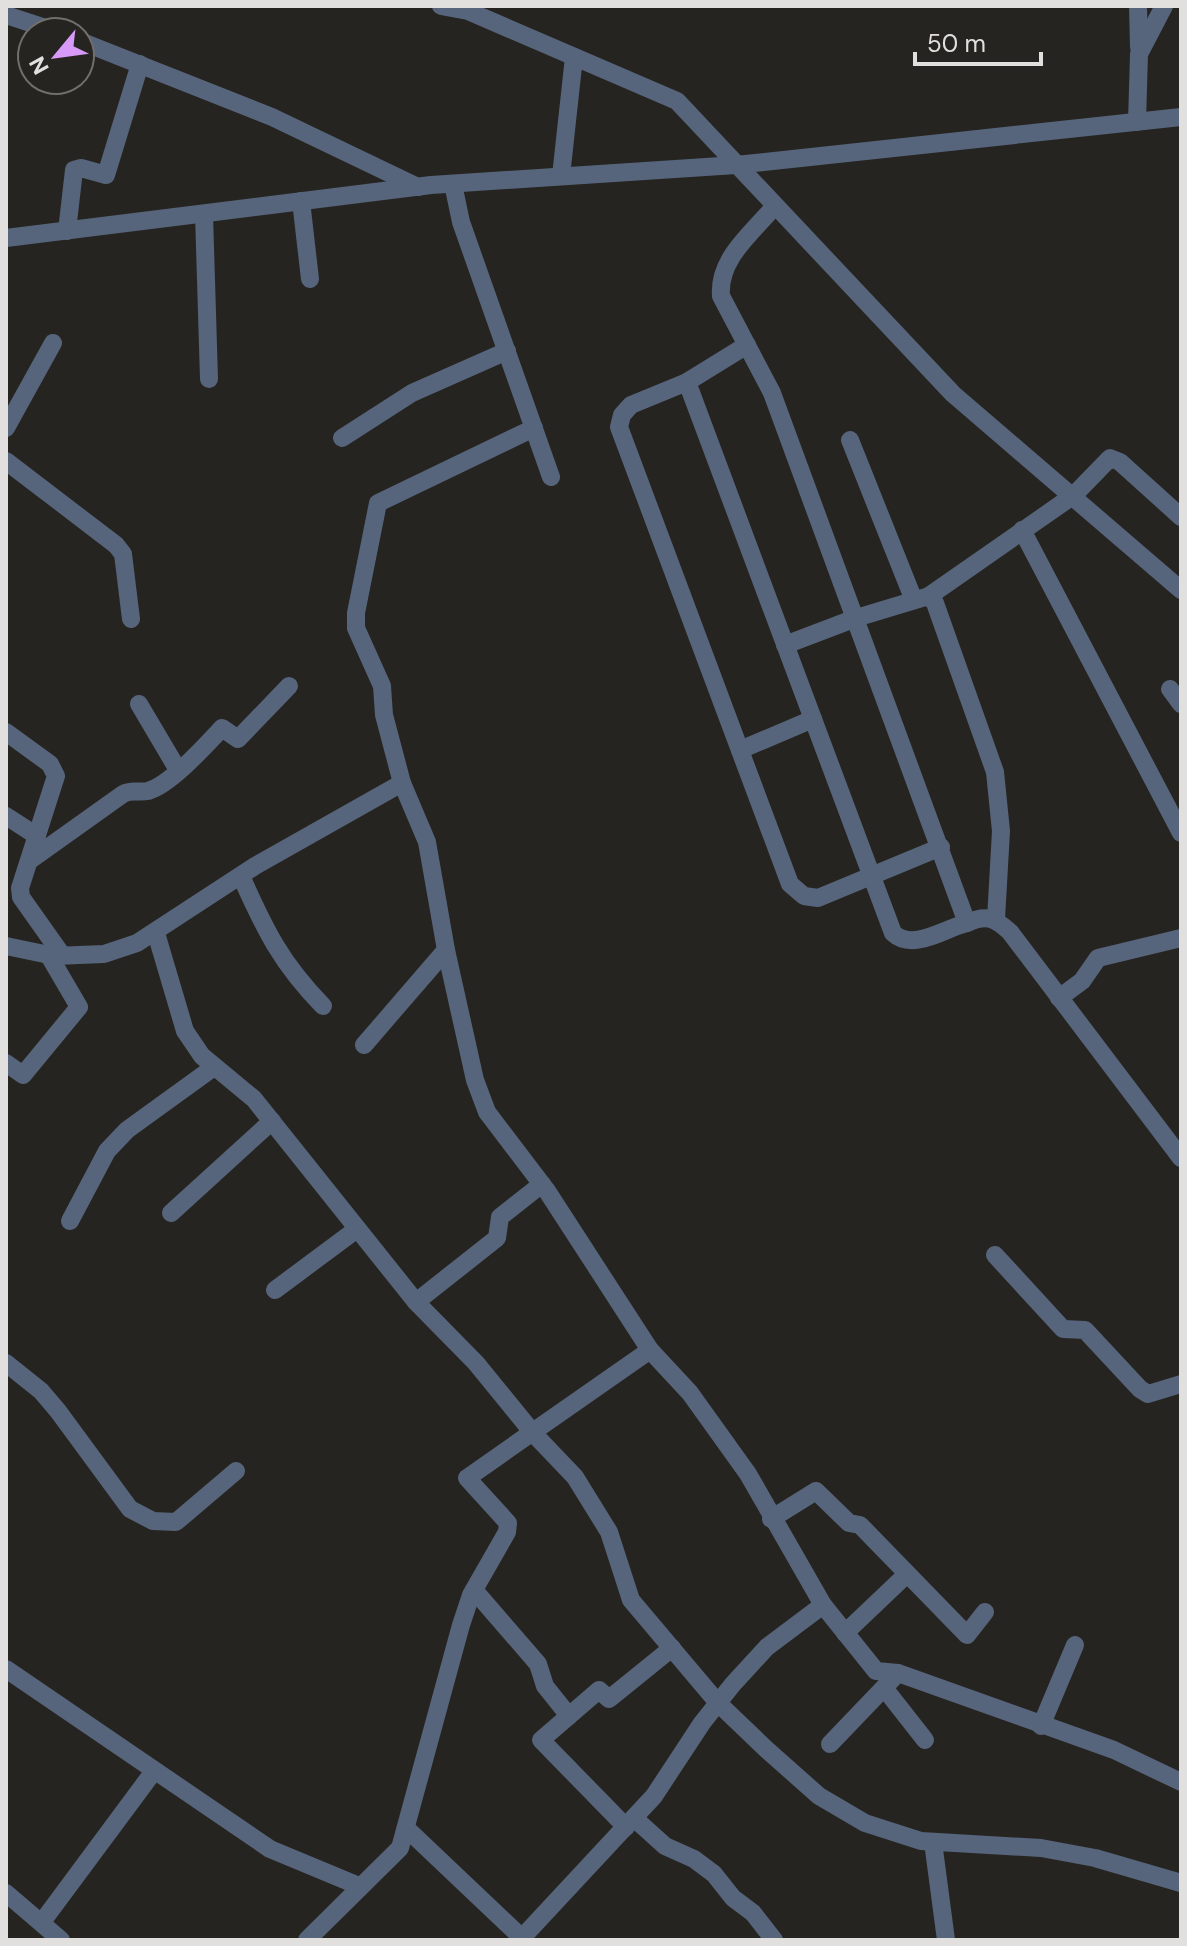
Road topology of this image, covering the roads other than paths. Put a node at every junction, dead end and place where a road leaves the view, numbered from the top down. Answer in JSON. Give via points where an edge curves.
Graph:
{"nodes":[{"id":1,"x":441,"y":6,"type":"edge"},
{"id":2,"x":1138,"y":6,"type":"edge"},
{"id":3,"x":1164,"y":6,"type":"edge"},
{"id":4,"x":495,"y":14,"type":"edge"},
{"id":5,"x":96,"y":47,"type":"edge"},
{"id":6,"x":1139,"y":54,"type":"junction"},
{"id":7,"x":574,"y":57,"type":"junction"},
{"id":8,"x":140,"y":64,"type":"junction"},
{"id":9,"x":1181,"y":117,"type":"edge"},
{"id":10,"x":1137,"y":122,"type":"junction"},
{"id":11,"x":736,"y":165,"type":"junction"},
{"id":12,"x":561,"y":176,"type":"junction"},
{"id":13,"x":453,"y":184,"type":"junction"},
{"id":14,"x":418,"y":187,"type":"junction"},
{"id":15,"x":301,"y":201,"type":"junction"},
{"id":16,"x":774,"y":207,"type":"junction"},
{"id":17,"x":204,"y":214,"type":"junction"},
{"id":18,"x":67,"y":231,"type":"junction"},
{"id":19,"x":6,"y":238,"type":"edge"},
{"id":20,"x":310,"y":279,"type":"dead end"},
{"id":21,"x":53,"y":343,"type":"dead end"},
{"id":22,"x":747,"y":345,"type":"junction"},
{"id":23,"x":507,"y":351,"type":"junction"},
{"id":24,"x":209,"y":379,"type":"dead end"},
{"id":25,"x":687,"y":382,"type":"junction"},
{"id":26,"x":6,"y":428,"type":"edge"},
{"id":27,"x":534,"y":428,"type":"junction"},
{"id":28,"x":342,"y":438,"type":"dead end"},
{"id":29,"x":850,"y":440,"type":"dead end"},
{"id":30,"x":6,"y":461,"type":"edge"},
{"id":31,"x":551,"y":477,"type":"dead end"},
{"id":32,"x":1074,"y":495,"type":"junction"},
{"id":33,"x":1181,"y":517,"type":"edge"},
{"id":34,"x":1022,"y":530,"type":"junction"},
{"id":35,"x":1181,"y":590,"type":"edge"},
{"id":36,"x":921,"y":597,"type":"junction"},
{"id":37,"x":856,"y":618,"type":"junction"},
{"id":38,"x":131,"y":619,"type":"dead end"},
{"id":39,"x":785,"y":645,"type":"junction"},
{"id":40,"x":289,"y":686,"type":"dead end"},
{"id":41,"x":139,"y":704,"type":"dead end"},
{"id":42,"x":813,"y":719,"type":"junction"},
{"id":43,"x":6,"y":732,"type":"edge"},
{"id":44,"x":740,"y":750,"type":"junction"},
{"id":45,"x":178,"y":770,"type":"junction"},
{"id":46,"x":402,"y":783,"type":"junction"},
{"id":47,"x":6,"y":816,"type":"edge"},
{"id":48,"x":1181,"y":833,"type":"edge"},
{"id":49,"x":37,"y":836,"type":"junction"},
{"id":50,"x":941,"y":847,"type":"junction"},
{"id":51,"x":29,"y":861,"type":"junction"},
{"id":52,"x":241,"y":876,"type":"junction"},
{"id":53,"x":872,"y":876,"type":"junction"},
{"id":54,"x":996,"y":919,"type":"junction"},
{"id":55,"x":967,"y":923,"type":"junction"},
{"id":56,"x":156,"y":933,"type":"junction"},
{"id":57,"x":1181,"y":938,"type":"edge"},
{"id":58,"x":6,"y":946,"type":"edge"},
{"id":59,"x":446,"y":950,"type":"junction"},
{"id":60,"x":55,"y":955,"type":"junction"},
{"id":61,"x":1059,"y":998,"type":"junction"},
{"id":62,"x":323,"y":1006,"type":"dead end"},
{"id":63,"x":364,"y":1045,"type":"dead end"},
{"id":64,"x":6,"y":1063,"type":"edge"},
{"id":65,"x":214,"y":1067,"type":"junction"},
{"id":66,"x":272,"y":1121,"type":"junction"},
{"id":67,"x":1181,"y":1158,"type":"edge"},
{"id":68,"x":542,"y":1184,"type":"junction"},
{"id":69,"x":171,"y":1213,"type":"dead end"},
{"id":70,"x":70,"y":1221,"type":"dead end"},
{"id":71,"x":357,"y":1229,"type":"junction"},
{"id":72,"x":995,"y":1255,"type":"dead end"},
{"id":73,"x":275,"y":1290,"type":"dead end"},
{"id":74,"x":416,"y":1302,"type":"junction"},
{"id":75,"x":650,"y":1350,"type":"junction"},
{"id":76,"x":6,"y":1363,"type":"edge"},
{"id":77,"x":1181,"y":1384,"type":"edge"},
{"id":78,"x":533,"y":1433,"type":"junction"},
{"id":79,"x":236,"y":1471,"type":"dead end"},
{"id":80,"x":771,"y":1519,"type":"junction"},
{"id":81,"x":907,"y":1574,"type":"junction"},
{"id":82,"x":474,"y":1590,"type":"junction"},
{"id":83,"x":823,"y":1605,"type":"junction"},
{"id":84,"x":985,"y":1612,"type":"dead end"},
{"id":85,"x":845,"y":1633,"type":"junction"},
{"id":86,"x":1075,"y":1645,"type":"dead end"},
{"id":87,"x":672,"y":1648,"type":"junction"},
{"id":88,"x":6,"y":1669,"type":"edge"},
{"id":89,"x":898,"y":1673,"type":"junction"},
{"id":90,"x":885,"y":1689,"type":"junction"},
{"id":91,"x":718,"y":1703,"type":"junction"},
{"id":92,"x":569,"y":1716,"type":"junction"},
{"id":93,"x":1041,"y":1726,"type":"junction"},
{"id":94,"x":925,"y":1740,"type":"dead end"},
{"id":95,"x":830,"y":1744,"type":"dead end"},
{"id":96,"x":154,"y":1771,"type":"junction"},
{"id":97,"x":1181,"y":1782,"type":"edge"},
{"id":98,"x":630,"y":1822,"type":"junction"},
{"id":99,"x":406,"y":1828,"type":"junction"},
{"id":100,"x":933,"y":1842,"type":"junction"},
{"id":101,"x":1181,"y":1883,"type":"edge"},
{"id":102,"x":359,"y":1886,"type":"junction"},
{"id":103,"x":6,"y":1893,"type":"edge"},
{"id":104,"x":42,"y":1922,"type":"junction"},
{"id":105,"x":521,"y":1939,"type":"edge"},
{"id":106,"x":61,"y":1940,"type":"edge"},
{"id":107,"x":307,"y":1940,"type":"edge"},
{"id":108,"x":774,"y":1940,"type":"edge"},
{"id":109,"x":946,"y":1940,"type":"edge"}],
"edges":[{"from":1,"to":4,"type":"street"},
{"from":2,"to":6,"type":"street"},
{"from":3,"to":6,"type":"street"},
{"from":4,"to":7,"type":"street"},
{"from":5,"to":8,"type":"street"},
{"from":6,"to":10,"type":"street"},
{"from":7,"to":11,"type":"street","via":[[677,101]]},
{"from":7,"to":12,"type":"street"},
{"from":8,"to":14,"type":"street","via":[[272,117]]},
{"from":8,"to":18,"type":"street","via":[[106,175],[74,170]]},
{"from":9,"to":10,"type":"street"},
{"from":10,"to":11,"type":"street"},
{"from":11,"to":12,"type":"street"},
{"from":11,"to":16,"type":"street"},
{"from":12,"to":13,"type":"street"},
{"from":13,"to":14,"type":"street"},
{"from":13,"to":23,"type":"street","via":[[461,222]]},
{"from":14,"to":15,"type":"street"},
{"from":15,"to":17,"type":"street"},
{"from":15,"to":20,"type":"street"},
{"from":16,"to":22,"type":"street","via":[[725,264],[720,278],[721,296]]},
{"from":16,"to":32,"type":"street","via":[[953,394]]},
{"from":17,"to":18,"type":"street"},
{"from":17,"to":24,"type":"street"},
{"from":18,"to":19,"type":"street"},
{"from":21,"to":26,"type":"street"},
{"from":22,"to":25,"type":"street"},
{"from":22,"to":37,"type":"street","via":[[772,393]]},
{"from":23,"to":27,"type":"street"},
{"from":23,"to":28,"type":"street","via":[[412,393]]},
{"from":25,"to":39,"type":"street"},
{"from":25,"to":44,"type":"street","via":[[631,405],[619,427]]},
{"from":27,"to":31,"type":"street"},
{"from":27,"to":46,"type":"street","via":[[378,503],[356,628],[382,686]]},
{"from":29,"to":36,"type":"street"},
{"from":30,"to":38,"type":"street","via":[[116,545],[123,554]]},
{"from":32,"to":33,"type":"street","via":[[1110,458]]},
{"from":32,"to":34,"type":"street"},
{"from":32,"to":35,"type":"street"},
{"from":34,"to":36,"type":"street"},
{"from":34,"to":48,"type":"street"},
{"from":36,"to":37,"type":"street"},
{"from":36,"to":54,"type":"street","via":[[935,603],[995,772],[1001,831]]},
{"from":37,"to":39,"type":"street"},
{"from":37,"to":50,"type":"street"},
{"from":39,"to":42,"type":"street"},
{"from":40,"to":45,"type":"street","via":[[248,732],[238,739],[222,728]]},
{"from":41,"to":45,"type":"street"},
{"from":42,"to":44,"type":"street"},
{"from":42,"to":53,"type":"street"},
{"from":43,"to":49,"type":"street","via":[[54,767],[56,776]]},
{"from":44,"to":53,"type":"street","via":[[790,884],[804,896],[818,898]]},
{"from":45,"to":51,"type":"street","via":[[149,791],[123,794]]},
{"from":46,"to":52,"type":"street"},
{"from":46,"to":59,"type":"street","via":[[427,842]]},
{"from":47,"to":49,"type":"street"},
{"from":49,"to":51,"type":"street"},
{"from":50,"to":53,"type":"street"},
{"from":50,"to":55,"type":"street"},
{"from":51,"to":60,"type":"street","via":[[21,897]]},
{"from":52,"to":56,"type":"street"},
{"from":52,"to":62,"type":"street","via":[[290,972]]},
{"from":53,"to":55,"type":"street","via":[[900,940]]},
{"from":54,"to":55,"type":"street","via":[[982,916]]},
{"from":54,"to":61,"type":"street"},
{"from":56,"to":60,"type":"street","via":[[104,954]]},
{"from":56,"to":65,"type":"street","via":[[185,1031]]},
{"from":57,"to":61,"type":"street","via":[[1098,958],[1082,981]]},
{"from":58,"to":60,"type":"street"},
{"from":59,"to":63,"type":"street"},
{"from":59,"to":68,"type":"street","via":[[487,1112]]},
{"from":60,"to":64,"type":"street","via":[[79,1007],[23,1075]]},
{"from":61,"to":67,"type":"street"},
{"from":65,"to":66,"type":"street"},
{"from":65,"to":70,"type":"street","via":[[127,1130],[107,1151]]},
{"from":66,"to":69,"type":"street"},
{"from":66,"to":71,"type":"street"},
{"from":68,"to":74,"type":"street","via":[[500,1217],[497,1238]]},
{"from":68,"to":75,"type":"street"},
{"from":71,"to":73,"type":"street"},
{"from":71,"to":74,"type":"street"},
{"from":72,"to":77,"type":"street","via":[[1063,1329],[1085,1330],[1140,1389],[1148,1394]]},
{"from":74,"to":78,"type":"street","via":[[476,1363]]},
{"from":75,"to":78,"type":"street"},
{"from":75,"to":80,"type":"street","via":[[690,1393],[748,1474]]},
{"from":76,"to":79,"type":"street","via":[[58,1411],[130,1509],[153,1521],[176,1522]]},
{"from":78,"to":82,"type":"street","via":[[467,1478],[508,1523]]},
{"from":78,"to":87,"type":"street","via":[[575,1477],[609,1532],[631,1600]]},
{"from":80,"to":81,"type":"street","via":[[816,1491],[849,1523],[860,1525]]},
{"from":80,"to":83,"type":"street"},
{"from":81,"to":84,"type":"street","via":[[967,1635]]},
{"from":81,"to":85,"type":"street"},
{"from":82,"to":92,"type":"street","via":[[538,1664],[545,1686]]},
{"from":82,"to":99,"type":"street"},
{"from":83,"to":85,"type":"street"},
{"from":83,"to":91,"type":"street","via":[[767,1647]]},
{"from":85,"to":89,"type":"street","via":[[876,1671]]},
{"from":86,"to":93,"type":"street"},
{"from":87,"to":91,"type":"street"},
{"from":87,"to":92,"type":"street","via":[[609,1699],[599,1690]]},
{"from":88,"to":96,"type":"street"},
{"from":89,"to":90,"type":"street"},
{"from":89,"to":93,"type":"street"},
{"from":90,"to":94,"type":"street"},
{"from":90,"to":95,"type":"street"},
{"from":91,"to":98,"type":"street"},
{"from":91,"to":100,"type":"street","via":[[819,1796],[865,1823]]},
{"from":92,"to":98,"type":"street","via":[[541,1740]]},
{"from":93,"to":97,"type":"street","via":[[1114,1750]]},
{"from":96,"to":102,"type":"street","via":[[270,1849]]},
{"from":96,"to":104,"type":"street"},
{"from":98,"to":105,"type":"street"},
{"from":98,"to":108,"type":"street","via":[[714,1874]]},
{"from":99,"to":102,"type":"street","via":[[400,1848]]},
{"from":99,"to":105,"type":"street"},
{"from":100,"to":101,"type":"street","via":[[1041,1848]]},
{"from":100,"to":109,"type":"street"},
{"from":102,"to":107,"type":"street"},
{"from":103,"to":104,"type":"street"},
{"from":104,"to":106,"type":"street"}]}
